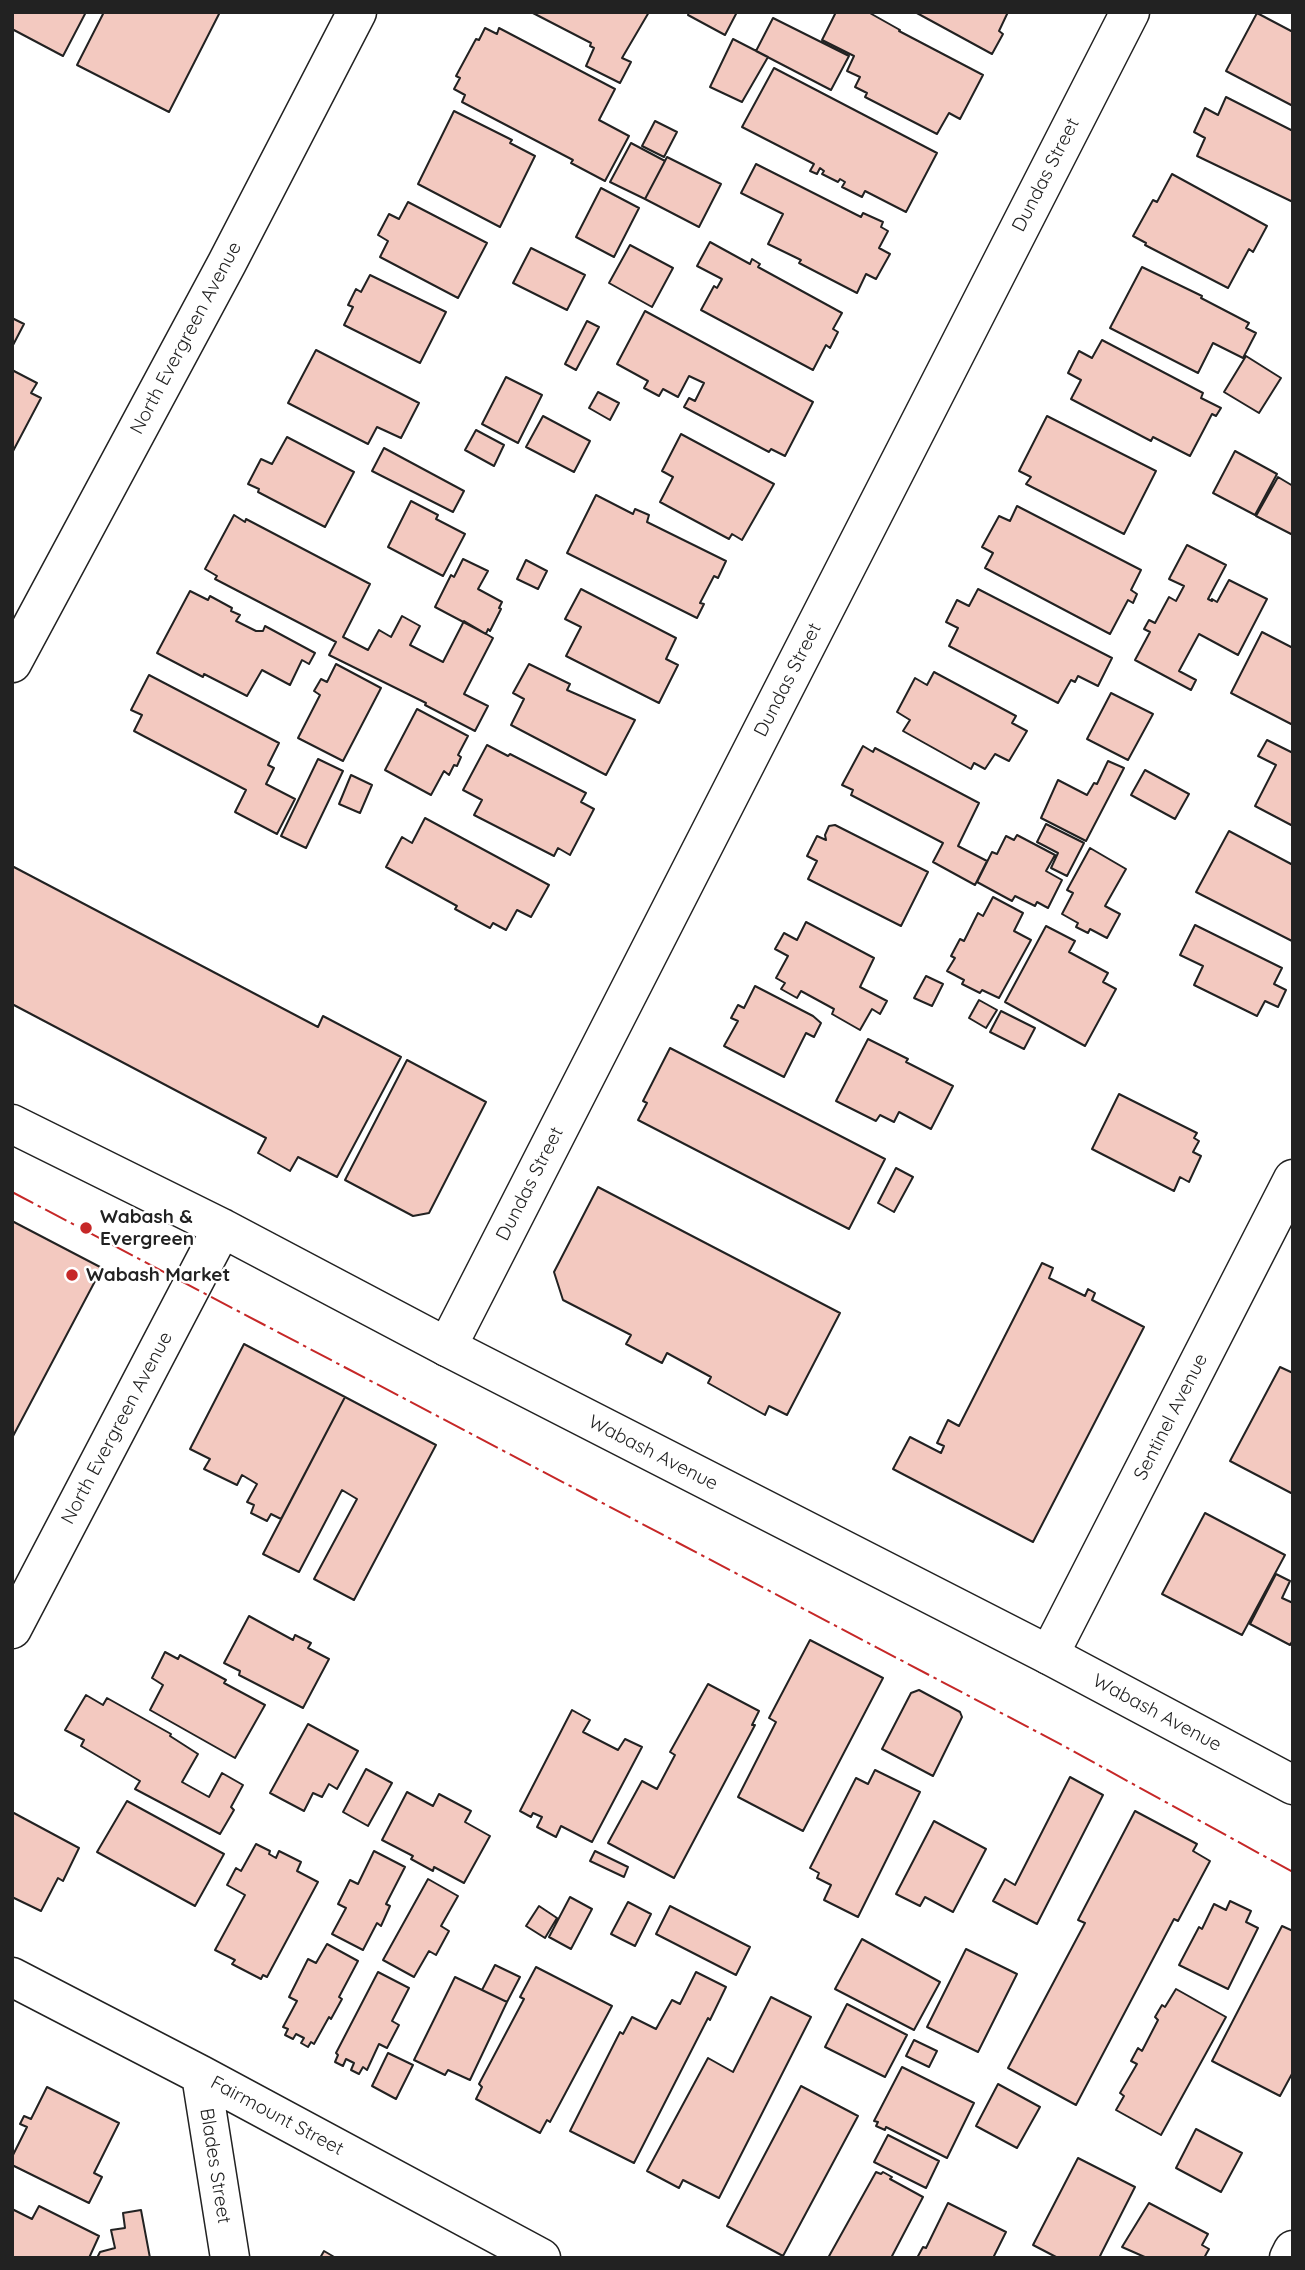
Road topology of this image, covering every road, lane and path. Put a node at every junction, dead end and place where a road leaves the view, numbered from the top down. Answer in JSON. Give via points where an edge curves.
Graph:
{"nodes":[{"id":1,"x":357,"y":12,"type":"edge"},
{"id":2,"x":1130,"y":12,"type":"edge"},
{"id":3,"x":12,"y":663,"type":"edge"},
{"id":4,"x":12,"y":1124,"type":"edge"},
{"id":5,"x":1293,"y":1179,"type":"edge"},
{"id":6,"x":222,"y":1227,"type":"junction"},
{"id":7,"x":447,"y":1347,"type":"junction"},
{"id":8,"x":12,"y":1629,"type":"edge"},
{"id":9,"x":1049,"y":1655,"type":"junction"},
{"id":10,"x":1293,"y":1785,"type":"edge"},
{"id":11,"x":12,"y":1977,"type":"edge"},
{"id":12,"x":201,"y":2075,"type":"junction"},
{"id":13,"x":1293,"y":2250,"type":"edge"},
{"id":14,"x":230,"y":2258,"type":"edge"},
{"id":15,"x":541,"y":2258,"type":"edge"},
{"id":16,"x":1289,"y":2258,"type":"edge"}],
"edges":[{"from":1,"to":3,"type":"street","name":"North Evergreen Avenue"},
{"from":2,"to":7,"type":"street","name":"Dundas Street"},
{"from":4,"to":6,"type":"street","name":"Wabash Avenue"},
{"from":5,"to":9,"type":"street","name":"Sentinel Avenue"},
{"from":6,"to":7,"type":"street","name":"Wabash Avenue"},
{"from":6,"to":8,"type":"street","name":"North Evergreen Avenue"},
{"from":7,"to":9,"type":"street","name":"Wabash Avenue"},
{"from":9,"to":10,"type":"street","name":"Wabash Avenue"},
{"from":11,"to":12,"type":"street","name":"Fairmount Street"},
{"from":12,"to":14,"type":"street","name":"Blades Street"},
{"from":12,"to":15,"type":"street","name":"Fairmount Street"},
{"from":13,"to":16,"type":"street"}]}
